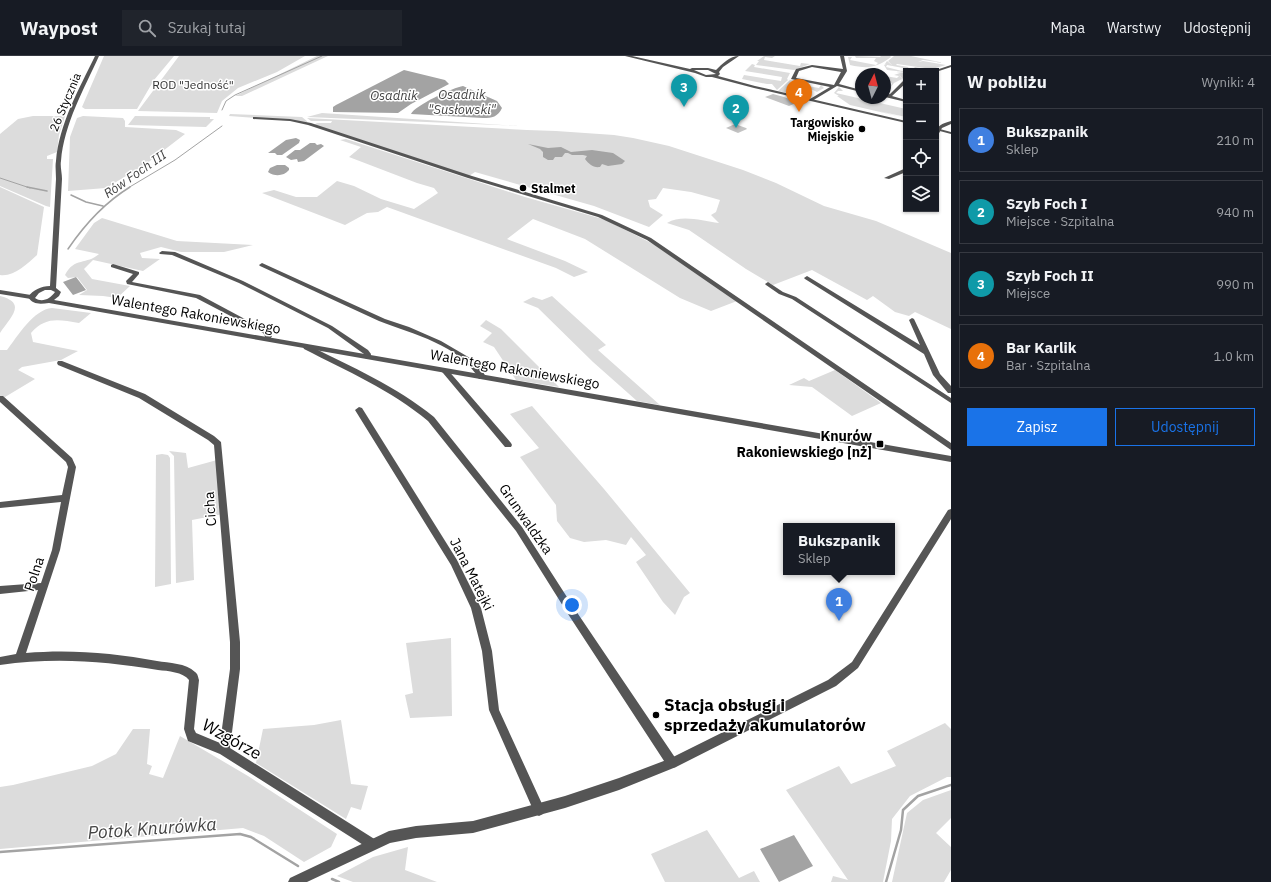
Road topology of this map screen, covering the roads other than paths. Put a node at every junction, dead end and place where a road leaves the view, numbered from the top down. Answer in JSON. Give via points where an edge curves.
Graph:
{"nodes":[{"id":1,"x":97,"y":56,"type":"edge"},
{"id":2,"x":627,"y":56,"type":"edge"},
{"id":3,"x":738,"y":56,"type":"edge"},
{"id":4,"x":842,"y":56,"type":"edge"},
{"id":5,"x":722,"y":66,"type":"junction"},
{"id":6,"x":951,"y":66,"type":"edge"},
{"id":7,"x":708,"y":69,"type":"junction"},
{"id":8,"x":939,"y":70,"type":"edge"},
{"id":9,"x":700,"y":71,"type":"junction"},
{"id":10,"x":845,"y":71,"type":"junction"},
{"id":11,"x":716,"y":74,"type":"junction"},
{"id":12,"x":903,"y":84,"type":"edge"},
{"id":13,"x":835,"y":86,"type":"junction"},
{"id":14,"x":855,"y":90,"type":"edge"},
{"id":15,"x":891,"y":95,"type":"edge"},
{"id":16,"x":891,"y":97,"type":"edge"},
{"id":17,"x":812,"y":100,"type":"junction"},
{"id":18,"x":903,"y":100,"type":"edge"},
{"id":19,"x":255,"y":118,"type":"dead end"},
{"id":20,"x":903,"y":121,"type":"edge"},
{"id":21,"x":951,"y":122,"type":"edge"},
{"id":22,"x":939,"y":130,"type":"edge"},
{"id":23,"x":939,"y":131,"type":"edge"},
{"id":24,"x":951,"y":133,"type":"edge"},
{"id":25,"x":903,"y":171,"type":"edge"},
{"id":26,"x":887,"y":178,"type":"dead end"},
{"id":27,"x":162,"y":253,"type":"dead end"},
{"id":28,"x":262,"y":265,"type":"dead end"},
{"id":29,"x":113,"y":266,"type":"dead end"},
{"id":30,"x":54,"y":272,"type":"junction"},
{"id":31,"x":807,"y":278,"type":"dead end"},
{"id":32,"x":768,"y":284,"type":"dead end"},
{"id":33,"x":53,"y":288,"type":"junction"},
{"id":34,"x":40,"y":290,"type":"junction"},
{"id":35,"x":4,"y":292,"type":"edge"},
{"id":36,"x":57,"y":295,"type":"junction"},
{"id":37,"x":31,"y":297,"type":"junction"},
{"id":38,"x":49,"y":301,"type":"junction"},
{"id":39,"x":75,"y":305,"type":"junction"},
{"id":40,"x":912,"y":320,"type":"dead end"},
{"id":41,"x":267,"y":340,"type":"junction"},
{"id":42,"x":306,"y":346,"type":"junction"},
{"id":43,"x":926,"y":352,"type":"junction"},
{"id":44,"x":368,"y":357,"type":"junction"},
{"id":45,"x":60,"y":363,"type":"dead end"},
{"id":46,"x":445,"y":371,"type":"junction"},
{"id":47,"x":482,"y":377,"type":"junction"},
{"id":48,"x":951,"y":391,"type":"edge"},
{"id":49,"x":0,"y":398,"type":"edge"},
{"id":50,"x":951,"y":401,"type":"edge"},
{"id":51,"x":360,"y":410,"type":"dead end"},
{"id":52,"x":508,"y":445,"type":"dead end"},
{"id":53,"x":951,"y":447,"type":"edge"},
{"id":54,"x":951,"y":459,"type":"edge"},
{"id":55,"x":67,"y":498,"type":"junction"},
{"id":56,"x":0,"y":505,"type":"edge"},
{"id":57,"x":951,"y":512,"type":"edge"},
{"id":58,"x":44,"y":586,"type":"junction"},
{"id":59,"x":0,"y":590,"type":"edge"},
{"id":60,"x":20,"y":657,"type":"junction"},
{"id":61,"x":0,"y":661,"type":"edge"},
{"id":62,"x":224,"y":750,"type":"junction"},
{"id":63,"x":672,"y":763,"type":"junction"},
{"id":64,"x":539,"y":810,"type":"junction"},
{"id":65,"x":372,"y":844,"type":"junction"},
{"id":66,"x":294,"y":882,"type":"edge"}],
"edges":[{"from":1,"to":30,"type":"street","name":"26 Stycznia","via":[[63,131],[58,163]]},
{"from":2,"to":9,"type":"street"},
{"from":3,"to":5,"type":"street"},
{"from":4,"to":10,"type":"street"},
{"from":5,"to":7,"type":"street"},
{"from":5,"to":11,"type":"street"},
{"from":6,"to":8,"type":"street"},
{"from":7,"to":9,"type":"street"},
{"from":7,"to":11,"type":"street"},
{"from":9,"to":11,"type":"street","via":[[704,75]]},
{"from":10,"to":13,"type":"street"},
{"from":10,"to":13,"type":"street","via":[[812,66],[797,70],[793,80]]},
{"from":11,"to":17,"type":"street","via":[[754,87]]},
{"from":12,"to":15,"type":"street"},
{"from":13,"to":14,"type":"street"},
{"from":13,"to":17,"type":"street"},
{"from":16,"to":18,"type":"street"},
{"from":17,"to":20,"type":"street"},
{"from":19,"to":53,"type":"street","via":[[309,124],[464,176],[600,216],[627,228],[656,242]]},
{"from":21,"to":22,"type":"street"},
{"from":23,"to":24,"type":"street"},
{"from":25,"to":26,"type":"street"},
{"from":27,"to":44,"type":"street","via":[[173,253],[241,282],[330,327],[366,352]]},
{"from":28,"to":47,"type":"street","via":[[452,348],[478,368]]},
{"from":29,"to":41,"type":"street","via":[[137,273],[129,283],[198,296],[265,332],[269,336]]},
{"from":30,"to":33,"type":"street","name":"26 Stycznia"},
{"from":30,"to":34,"type":"street","name":"26 Stycznia"},
{"from":31,"to":43,"type":"street"},
{"from":32,"to":50,"type":"street","via":[[794,298]]},
{"from":33,"to":34,"type":"street"},
{"from":33,"to":36,"type":"street","via":[[58,292]]},
{"from":34,"to":35,"type":"street"},
{"from":34,"to":37,"type":"street","name":"26 Stycznia"},
{"from":35,"to":37,"type":"street"},
{"from":36,"to":38,"type":"street"},
{"from":36,"to":39,"type":"street","name":"Walentego Rakoniewskiego"},
{"from":37,"to":38,"type":"street","name":"Walentego Rakoniewskiego","via":[[37,302]]},
{"from":38,"to":39,"type":"street","name":"Walentego Rakoniewskiego"},
{"from":39,"to":41,"type":"street","name":"Walentego Rakoniewskiego"},
{"from":40,"to":43,"type":"street"},
{"from":41,"to":42,"type":"street","name":"Walentego Rakoniewskiego"},
{"from":42,"to":44,"type":"street","name":"Walentego Rakoniewskiego"},
{"from":42,"to":63,"type":"street","name":"Grunwaldzka","via":[[389,390],[419,408],[431,419],[519,529]]},
{"from":43,"to":48,"type":"street","via":[[937,375]]},
{"from":44,"to":46,"type":"street","name":"Walentego Rakoniewskiego"},
{"from":45,"to":62,"type":"street","name":"Cicha","via":[[142,396],[218,444],[235,670]]},
{"from":46,"to":47,"type":"street","name":"Walentego Rakoniewskiego"},
{"from":46,"to":52,"type":"street"},
{"from":47,"to":54,"type":"street","name":"Walentego Rakoniewskiego"},
{"from":49,"to":55,"type":"street","name":"Polna","via":[[71,463]]},
{"from":51,"to":64,"type":"street","name":"Jana Matejki","via":[[454,564],[476,608],[487,651],[494,710]]},
{"from":55,"to":56,"type":"street"},
{"from":55,"to":58,"type":"street","name":"Polna","via":[[58,542]]},
{"from":57,"to":63,"type":"street","via":[[861,657],[850,670],[797,702]]},
{"from":58,"to":59,"type":"street"},
{"from":58,"to":60,"type":"street","name":"Polna"},
{"from":60,"to":61,"type":"street","name":"Wzgórze"},
{"from":60,"to":62,"type":"street","name":"Wzgórze","via":[[79,656],[129,659],[189,673],[194,680],[190,733],[194,739]]},
{"from":62,"to":65,"type":"street","name":"Wzgórze"},
{"from":63,"to":64,"type":"street","via":[[605,789]]},
{"from":64,"to":65,"type":"street","via":[[473,827],[406,834]]},
{"from":65,"to":66,"type":"street"}]}
